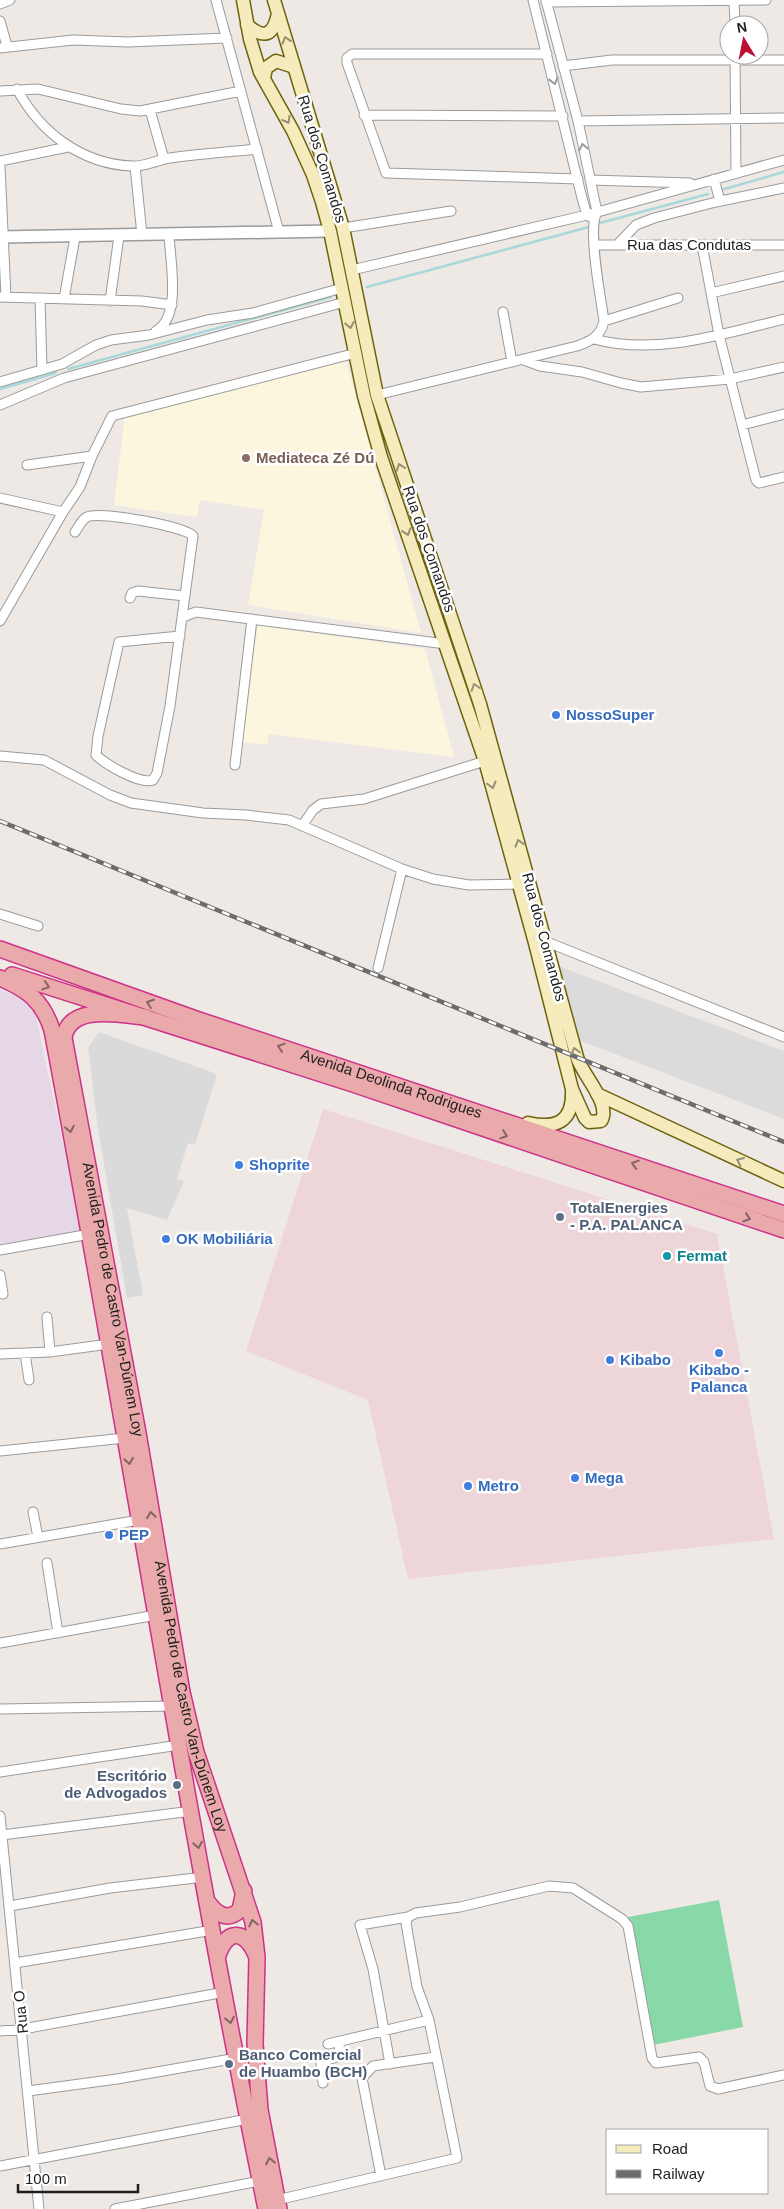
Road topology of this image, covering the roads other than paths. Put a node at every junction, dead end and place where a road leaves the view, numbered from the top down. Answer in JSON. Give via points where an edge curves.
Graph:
{"nodes":[{"id":1,"x":10,"y":0,"type":"edge"},
{"id":2,"x":216,"y":0,"type":"edge"},
{"id":3,"x":243,"y":0,"type":"edge"},
{"id":4,"x":274,"y":0,"type":"edge"},
{"id":5,"x":533,"y":0,"type":"edge"},
{"id":6,"x":734,"y":0,"type":"edge"},
{"id":7,"x":766,"y":0,"type":"edge"},
{"id":8,"x":546,"y":1,"type":"edge"},
{"id":9,"x":0,"y":4,"type":"edge"},
{"id":10,"x":278,"y":14,"type":"junction"},
{"id":11,"x":735,"y":15,"type":"edge"},
{"id":12,"x":0,"y":21,"type":"edge"},
{"id":13,"x":247,"y":25,"type":"junction"},
{"id":14,"x":227,"y":38,"type":"junction"},
{"id":15,"x":3,"y":47,"type":"edge"},
{"id":16,"x":547,"y":54,"type":"junction"},
{"id":17,"x":719,"y":58,"type":"edge"},
{"id":18,"x":769,"y":59,"type":"edge"},
{"id":19,"x":784,"y":60,"type":"edge"},
{"id":20,"x":735,"y":65,"type":"edge"},
{"id":21,"x":563,"y":66,"type":"junction"},
{"id":22,"x":294,"y":67,"type":"junction"},
{"id":23,"x":264,"y":78,"type":"junction"},
{"id":24,"x":17,"y":89,"type":"junction"},
{"id":25,"x":0,"y":90,"type":"edge"},
{"id":26,"x":241,"y":91,"type":"junction"},
{"id":27,"x":150,"y":110,"type":"junction"},
{"id":28,"x":364,"y":115,"type":"junction"},
{"id":29,"x":563,"y":116,"type":"junction"},
{"id":30,"x":736,"y":118,"type":"junction"},
{"id":31,"x":784,"y":118,"type":"edge"},
{"id":32,"x":578,"y":121,"type":"junction"},
{"id":33,"x":68,"y":147,"type":"junction"},
{"id":34,"x":257,"y":149,"type":"junction"},
{"id":35,"x":164,"y":159,"type":"junction"},
{"id":36,"x":784,"y":160,"type":"edge"},
{"id":37,"x":0,"y":161,"type":"edge"},
{"id":38,"x":0,"y":166,"type":"edge"},
{"id":39,"x":135,"y":166,"type":"junction"},
{"id":40,"x":736,"y":172,"type":"junction"},
{"id":41,"x":578,"y":179,"type":"junction"},
{"id":42,"x":714,"y":179,"type":"junction"},
{"id":43,"x":590,"y":180,"type":"junction"},
{"id":44,"x":700,"y":183,"type":"junction"},
{"id":45,"x":784,"y":188,"type":"edge"},
{"id":46,"x":720,"y":201,"type":"junction"},
{"id":47,"x":451,"y":211,"type":"dead end"},
{"id":48,"x":592,"y":215,"type":"junction"},
{"id":49,"x":337,"y":229,"type":"junction"},
{"id":50,"x":279,"y":232,"type":"junction"},
{"id":51,"x":142,"y":235,"type":"junction"},
{"id":52,"x":169,"y":235,"type":"junction"},
{"id":53,"x":119,"y":236,"type":"junction"},
{"id":54,"x":1,"y":237,"type":"edge"},
{"id":55,"x":75,"y":237,"type":"junction"},
{"id":56,"x":594,"y":245,"type":"junction"},
{"id":57,"x":617,"y":245,"type":"junction"},
{"id":58,"x":702,"y":245,"type":"junction"},
{"id":59,"x":784,"y":245,"type":"edge"},
{"id":60,"x":352,"y":270,"type":"junction"},
{"id":61,"x":784,"y":276,"type":"edge"},
{"id":62,"x":342,"y":288,"type":"junction"},
{"id":63,"x":711,"y":293,"type":"junction"},
{"id":64,"x":3,"y":297,"type":"edge"},
{"id":65,"x":40,"y":298,"type":"junction"},
{"id":66,"x":678,"y":298,"type":"dead end"},
{"id":67,"x":64,"y":299,"type":"junction"},
{"id":68,"x":110,"y":301,"type":"junction"},
{"id":69,"x":346,"y":302,"type":"junction"},
{"id":70,"x":172,"y":305,"type":"junction"},
{"id":71,"x":503,"y":312,"type":"dead end"},
{"id":72,"x":784,"y":319,"type":"edge"},
{"id":73,"x":604,"y":321,"type":"junction"},
{"id":74,"x":149,"y":335,"type":"junction"},
{"id":75,"x":719,"y":335,"type":"junction"},
{"id":76,"x":594,"y":339,"type":"junction"},
{"id":77,"x":356,"y":353,"type":"junction"},
{"id":78,"x":523,"y":360,"type":"junction"},
{"id":79,"x":512,"y":362,"type":"junction"},
{"id":80,"x":784,"y":367,"type":"edge"},
{"id":81,"x":42,"y":370,"type":"junction"},
{"id":82,"x":63,"y":371,"type":"junction"},
{"id":83,"x":730,"y":378,"type":"junction"},
{"id":84,"x":0,"y":382,"type":"edge"},
{"id":85,"x":377,"y":394,"type":"junction"},
{"id":86,"x":0,"y":405,"type":"edge"},
{"id":87,"x":784,"y":414,"type":"edge"},
{"id":88,"x":742,"y":425,"type":"junction"},
{"id":89,"x":92,"y":456,"type":"junction"},
{"id":90,"x":28,"y":465,"type":"dead end"},
{"id":91,"x":784,"y":477,"type":"edge"},
{"id":92,"x":0,"y":498,"type":"edge"},
{"id":93,"x":63,"y":512,"type":"junction"},
{"id":94,"x":75,"y":532,"type":"dead end"},
{"id":95,"x":130,"y":598,"type":"dead end"},
{"id":96,"x":184,"y":600,"type":"junction"},
{"id":97,"x":196,"y":612,"type":"junction"},
{"id":98,"x":183,"y":617,"type":"junction"},
{"id":99,"x":252,"y":619,"type":"junction"},
{"id":100,"x":0,"y":621,"type":"edge"},
{"id":101,"x":180,"y":636,"type":"junction"},
{"id":102,"x":446,"y":644,"type":"junction"},
{"id":103,"x":0,"y":756,"type":"edge"},
{"id":104,"x":485,"y":761,"type":"junction"},
{"id":105,"x":234,"y":765,"type":"dead end"},
{"id":106,"x":302,"y":826,"type":"junction"},
{"id":107,"x":402,"y":869,"type":"junction"},
{"id":108,"x":518,"y":884,"type":"junction"},
{"id":109,"x":0,"y":914,"type":"edge"},
{"id":110,"x":38,"y":926,"type":"dead end"},
{"id":111,"x":547,"y":942,"type":"junction"},
{"id":112,"x":0,"y":949,"type":"edge"},
{"id":113,"x":378,"y":968,"type":"dead end"},
{"id":114,"x":0,"y":971,"type":"edge"},
{"id":115,"x":0,"y":978,"type":"edge"},
{"id":116,"x":145,"y":1017,"type":"junction"},
{"id":117,"x":784,"y":1037,"type":"edge"},
{"id":118,"x":572,"y":1089,"type":"junction"},
{"id":119,"x":598,"y":1094,"type":"junction"},
{"id":120,"x":485,"y":1114,"type":"junction"},
{"id":121,"x":784,"y":1181,"type":"edge"},
{"id":122,"x":784,"y":1214,"type":"edge"},
{"id":123,"x":784,"y":1230,"type":"edge"},
{"id":124,"x":90,"y":1234,"type":"junction"},
{"id":125,"x":0,"y":1250,"type":"edge"},
{"id":126,"x":0,"y":1275,"type":"edge"},
{"id":127,"x":3,"y":1294,"type":"dead end"},
{"id":128,"x":47,"y":1317,"type":"dead end"},
{"id":129,"x":109,"y":1344,"type":"junction"},
{"id":130,"x":50,"y":1352,"type":"junction"},
{"id":131,"x":25,"y":1353,"type":"junction"},
{"id":132,"x":0,"y":1354,"type":"edge"},
{"id":133,"x":29,"y":1380,"type":"dead end"},
{"id":134,"x":125,"y":1438,"type":"junction"},
{"id":135,"x":0,"y":1452,"type":"edge"},
{"id":136,"x":33,"y":1512,"type":"dead end"},
{"id":137,"x":139,"y":1520,"type":"junction"},
{"id":138,"x":38,"y":1537,"type":"junction"},
{"id":139,"x":0,"y":1544,"type":"edge"},
{"id":140,"x":46,"y":1563,"type":"dead end"},
{"id":141,"x":156,"y":1615,"type":"junction"},
{"id":142,"x":58,"y":1633,"type":"junction"},
{"id":143,"x":0,"y":1643,"type":"edge"},
{"id":144,"x":173,"y":1706,"type":"junction"},
{"id":145,"x":0,"y":1709,"type":"edge"},
{"id":146,"x":179,"y":1745,"type":"junction"},
{"id":147,"x":0,"y":1772,"type":"edge"},
{"id":148,"x":192,"y":1810,"type":"junction"},
{"id":149,"x":0,"y":1816,"type":"edge"},
{"id":150,"x":2,"y":1835,"type":"junction"},
{"id":151,"x":2,"y":1848,"type":"edge"},
{"id":152,"x":204,"y":1878,"type":"junction"},
{"id":153,"x":244,"y":1891,"type":"junction"},
{"id":154,"x":207,"y":1901,"type":"junction"},
{"id":155,"x":10,"y":1906,"type":"junction"},
{"id":156,"x":408,"y":1918,"type":"junction"},
{"id":157,"x":213,"y":1930,"type":"junction"},
{"id":158,"x":218,"y":1954,"type":"junction"},
{"id":159,"x":257,"y":1957,"type":"junction"},
{"id":160,"x":15,"y":1963,"type":"junction"},
{"id":161,"x":225,"y":1992,"type":"junction"},
{"id":162,"x":429,"y":2020,"type":"junction"},
{"id":163,"x":23,"y":2029,"type":"junction"},
{"id":164,"x":0,"y":2030,"type":"edge"},
{"id":165,"x":386,"y":2030,"type":"junction"},
{"id":166,"x":339,"y":2042,"type":"junction"},
{"id":167,"x":328,"y":2044,"type":"dead end"},
{"id":168,"x":435,"y":2056,"type":"junction"},
{"id":169,"x":237,"y":2058,"type":"junction"},
{"id":170,"x":390,"y":2064,"type":"junction"},
{"id":171,"x":784,"y":2076,"type":"edge"},
{"id":172,"x":323,"y":2083,"type":"dead end"},
{"id":173,"x":28,"y":2091,"type":"junction"},
{"id":174,"x":248,"y":2119,"type":"junction"},
{"id":175,"x":34,"y":2160,"type":"junction"},
{"id":176,"x":0,"y":2166,"type":"edge"},
{"id":177,"x":381,"y":2176,"type":"junction"},
{"id":178,"x":260,"y":2181,"type":"junction"},
{"id":179,"x":274,"y":2206,"type":"edge"},
{"id":180,"x":39,"y":2209,"type":"edge"},
{"id":181,"x":115,"y":2209,"type":"edge"}],
"edges":[{"from":1,"to":9,"type":"street"},
{"from":2,"to":14,"type":"street"},
{"from":3,"to":13,"type":"main road","name":"Rua dos Comandos"},
{"from":4,"to":10,"type":"main road","name":"Rua dos Comandos"},
{"from":5,"to":16,"type":"street"},
{"from":6,"to":7,"type":"street"},
{"from":6,"to":8,"type":"street"},
{"from":6,"to":11,"type":"street"},
{"from":8,"to":21,"type":"street"},
{"from":10,"to":13,"type":"main road","via":[[269,33],[263,34]]},
{"from":22,"to":10,"type":"main road","name":"Rua dos Comandos","one_way":true},
{"from":12,"to":15,"type":"street"},
{"from":13,"to":23,"type":"main road","name":"Rua dos Comandos"},
{"from":14,"to":15,"type":"street","via":[[128,42],[73,40]]},
{"from":14,"to":26,"type":"street"},
{"from":16,"to":28,"type":"street","via":[[352,54],[347,63]]},
{"from":16,"to":29,"type":"street","one_way":true},
{"from":17,"to":21,"type":"street","via":[[612,60]]},
{"from":18,"to":19,"type":"street"},
{"from":20,"to":30,"type":"street"},
{"from":21,"to":32,"type":"street"},
{"from":22,"to":23,"type":"main road","via":[[276,61],[266,68]]},
{"from":22,"to":49,"type":"main road","name":"Rua dos Comandos"},
{"from":23,"to":49,"type":"main road","name":"Rua dos Comandos","one_way":true,"via":[[293,131]]},
{"from":24,"to":25,"type":"street"},
{"from":24,"to":27,"type":"street","via":[[38,89],[121,108]]},
{"from":24,"to":33,"type":"street","via":[[35,118]]},
{"from":26,"to":27,"type":"street"},
{"from":26,"to":34,"type":"street"},
{"from":27,"to":35,"type":"street"},
{"from":28,"to":29,"type":"street"},
{"from":28,"to":41,"type":"street","via":[[384,171],[388,174]]},
{"from":29,"to":41,"type":"street"},
{"from":30,"to":31,"type":"street"},
{"from":30,"to":32,"type":"street"},
{"from":30,"to":40,"type":"street"},
{"from":43,"to":32,"type":"street","one_way":true},
{"from":33,"to":37,"type":"street"},
{"from":33,"to":39,"type":"street","via":[[107,161]]},
{"from":34,"to":35,"type":"street"},
{"from":34,"to":50,"type":"street"},
{"from":35,"to":39,"type":"street"},
{"from":36,"to":40,"type":"street"},
{"from":38,"to":54,"type":"street"},
{"from":39,"to":51,"type":"street"},
{"from":40,"to":42,"type":"street"},
{"from":41,"to":48,"type":"street"},
{"from":42,"to":44,"type":"street"},
{"from":42,"to":46,"type":"street"},
{"from":43,"to":44,"type":"street"},
{"from":43,"to":48,"type":"street"},
{"from":44,"to":48,"type":"street"},
{"from":45,"to":46,"type":"street"},
{"from":46,"to":57,"type":"street","via":[[636,225]]},
{"from":47,"to":49,"type":"street"},
{"from":48,"to":56,"type":"street"},
{"from":48,"to":60,"type":"street"},
{"from":49,"to":50,"type":"street"},
{"from":49,"to":60,"type":"main road","name":"Rua dos Comandos"},
{"from":49,"to":62,"type":"main road","name":"Rua dos Comandos"},
{"from":50,"to":52,"type":"street"},
{"from":51,"to":52,"type":"street"},
{"from":51,"to":53,"type":"street"},
{"from":52,"to":70,"type":"street"},
{"from":53,"to":55,"type":"street"},
{"from":53,"to":68,"type":"street"},
{"from":54,"to":55,"type":"street"},
{"from":54,"to":64,"type":"street"},
{"from":55,"to":67,"type":"street"},
{"from":56,"to":57,"type":"street","name":"Rua das Condutas"},
{"from":56,"to":73,"type":"street"},
{"from":57,"to":58,"type":"street","name":"Rua das Condutas"},
{"from":58,"to":59,"type":"street","name":"Rua das Condutas"},
{"from":58,"to":63,"type":"street"},
{"from":60,"to":85,"type":"main road","name":"Rua dos Comandos"},
{"from":61,"to":63,"type":"street"},
{"from":62,"to":69,"type":"main road","name":"Rua dos Comandos"},
{"from":62,"to":74,"type":"street","via":[[253,313],[207,320]]},
{"from":63,"to":75,"type":"street"},
{"from":64,"to":65,"type":"street"},
{"from":65,"to":67,"type":"street"},
{"from":65,"to":81,"type":"street"},
{"from":66,"to":73,"type":"street"},
{"from":67,"to":68,"type":"street"},
{"from":68,"to":70,"type":"street"},
{"from":69,"to":77,"type":"main road","name":"Rua dos Comandos","one_way":true},
{"from":69,"to":82,"type":"street"},
{"from":70,"to":74,"type":"street","via":[[166,322]]},
{"from":71,"to":79,"type":"street"},
{"from":72,"to":75,"type":"street"},
{"from":73,"to":76,"type":"street"},
{"from":74,"to":82,"type":"street","via":[[96,345]]},
{"from":75,"to":76,"type":"street","via":[[636,346],[614,345]]},
{"from":75,"to":83,"type":"street"},
{"from":76,"to":78,"type":"street"},
{"from":77,"to":89,"type":"street","via":[[117,414],[109,419]]},
{"from":77,"to":102,"type":"main road","name":"Rua dos Comandos","one_way":true,"via":[[381,457]]},
{"from":78,"to":79,"type":"street"},
{"from":78,"to":83,"type":"street","via":[[641,386]]},
{"from":79,"to":85,"type":"street"},
{"from":80,"to":83,"type":"street"},
{"from":81,"to":82,"type":"street"},
{"from":81,"to":84,"type":"street"},
{"from":82,"to":86,"type":"street"},
{"from":83,"to":88,"type":"street"},
{"from":111,"to":85,"type":"main road","name":"Rua dos Comandos","one_way":true,"via":[[480,704]]},
{"from":87,"to":88,"type":"street"},
{"from":88,"to":91,"type":"street","via":[[757,482]]},
{"from":89,"to":90,"type":"street"},
{"from":89,"to":93,"type":"street","via":[[80,487]]},
{"from":92,"to":93,"type":"street"},
{"from":93,"to":100,"type":"street"},
{"from":94,"to":96,"type":"street","via":[[89,516],[102,514],[191,533],[193,542]]},
{"from":95,"to":96,"type":"street","via":[[138,591]]},
{"from":96,"to":97,"type":"street"},
{"from":96,"to":98,"type":"street"},
{"from":97,"to":98,"type":"street"},
{"from":97,"to":99,"type":"street"},
{"from":98,"to":101,"type":"street"},
{"from":99,"to":102,"type":"street"},
{"from":99,"to":105,"type":"street"},
{"from":101,"to":101,"type":"street","via":[[119,642],[96,755],[105,764],[145,782],[153,780],[157,773]]},
{"from":102,"to":104,"type":"main road","name":"Rua dos Comandos"},
{"from":103,"to":106,"type":"street","via":[[44,760],[131,804],[277,818]]},
{"from":104,"to":106,"type":"street","via":[[364,799],[321,804]]},
{"from":104,"to":108,"type":"main road","name":"Rua dos Comandos","one_way":true},
{"from":106,"to":107,"type":"street"},
{"from":107,"to":108,"type":"street","via":[[452,883]]},
{"from":107,"to":113,"type":"street"},
{"from":108,"to":118,"type":"main road","name":"Rua dos Comandos"},
{"from":109,"to":110,"type":"street"},
{"from":111,"to":117,"type":"street"},
{"from":119,"to":111,"type":"main road","name":"Rua dos Comandos","one_way":true,"via":[[578,1063]]},
{"from":120,"to":112,"type":"highway","name":"Avenida Deolinda Rodrigues","one_way":true,"via":[[196,1019]]},
{"from":114,"to":116,"type":"highway","name":"Avenida Deolinda Rodrigues","one_way":true},
{"from":115,"to":124,"type":"highway","name":"Avenida Pedro de Castro Van-Dúnem Loy","one_way":true,"via":[[36,998],[48,1018]]},
{"from":116,"to":123,"type":"highway","name":"Avenida Deolinda Rodrigues","one_way":true},
{"from":153,"to":116,"type":"highway","name":"Avenida Pedro de Castro Van-Dúnem Loy","one_way":true,"via":[[196,1752],[182,1692],[137,1424],[64,1038],[72,1022],[88,1015]]},
{"from":118,"to":119,"type":"main road","name":"Rua dos Comandos","via":[[589,1122],[601,1121],[604,1116]]},
{"from":118,"to":120,"type":"main road","via":[[567,1114],[554,1125],[545,1127]]},
{"from":121,"to":119,"type":"main road","one_way":true},
{"from":122,"to":120,"type":"highway","name":"Avenida Deolinda Rodrigues","one_way":true},
{"from":124,"to":125,"type":"street"},
{"from":124,"to":129,"type":"highway","name":"Avenida Pedro de Castro Van-Dúnem Loy"},
{"from":126,"to":127,"type":"street"},
{"from":128,"to":130,"type":"street"},
{"from":129,"to":130,"type":"street"},
{"from":129,"to":134,"type":"highway","name":"Avenida Pedro de Castro Van-Dúnem Loy"},
{"from":130,"to":131,"type":"street"},
{"from":131,"to":132,"type":"street"},
{"from":131,"to":133,"type":"street"},
{"from":134,"to":135,"type":"street"},
{"from":134,"to":137,"type":"highway","name":"Avenida Pedro de Castro Van-Dúnem Loy","one_way":true},
{"from":136,"to":138,"type":"street"},
{"from":137,"to":138,"type":"street"},
{"from":137,"to":141,"type":"highway","name":"Avenida Pedro de Castro Van-Dúnem Loy"},
{"from":138,"to":139,"type":"street"},
{"from":140,"to":142,"type":"street"},
{"from":141,"to":142,"type":"street"},
{"from":141,"to":144,"type":"highway","name":"Avenida Pedro de Castro Van-Dúnem Loy"},
{"from":142,"to":143,"type":"street"},
{"from":144,"to":145,"type":"street"},
{"from":144,"to":146,"type":"highway","name":"Avenida Pedro de Castro Van-Dúnem Loy"},
{"from":146,"to":147,"type":"street"},
{"from":146,"to":148,"type":"highway","name":"Avenida Pedro de Castro Van-Dúnem Loy"},
{"from":148,"to":150,"type":"street"},
{"from":148,"to":152,"type":"highway","name":"Avenida Pedro de Castro Van-Dúnem Loy","one_way":true},
{"from":149,"to":150,"type":"street","name":"Rua O"},
{"from":150,"to":151,"type":"street","name":"Rua O"},
{"from":151,"to":155,"type":"street","name":"Rua O"},
{"from":152,"to":154,"type":"highway","name":"Avenida Pedro de Castro Van-Dúnem Loy"},
{"from":152,"to":155,"type":"street","via":[[110,1888]]},
{"from":153,"to":154,"type":"highway","via":[[243,1904],[235,1915],[220,1915]]},
{"from":159,"to":153,"type":"highway","name":"Avenida Pedro de Castro Van-Dúnem Loy","one_way":true,"via":[[253,1922]]},
{"from":154,"to":157,"type":"highway","name":"Avenida Pedro de Castro Van-Dúnem Loy"},
{"from":155,"to":160,"type":"street","name":"Rua O"},
{"from":156,"to":162,"type":"street","via":[[406,1923],[415,1978]]},
{"from":156,"to":165,"type":"street","via":[[359,1927],[373,1969]]},
{"from":156,"to":171,"type":"street","via":[[416,1913],[460,1907],[540,1887],[573,1888],[628,1926],[652,2058],[656,2063],[699,2057],[704,2062],[710,2086],[718,2089]]},
{"from":157,"to":158,"type":"highway","name":"Avenida Pedro de Castro Van-Dúnem Loy"},
{"from":157,"to":160,"type":"street"},
{"from":158,"to":159,"type":"highway","via":[[222,1943],[233,1936],[240,1936],[246,1938]]},
{"from":158,"to":161,"type":"highway","name":"Avenida Pedro de Castro Van-Dúnem Loy"},
{"from":179,"to":159,"type":"highway","name":"Avenida Pedro de Castro Van-Dúnem Loy","one_way":true,"via":[[260,2110],[255,2044]]},
{"from":160,"to":163,"type":"street","name":"Rua O"},
{"from":161,"to":163,"type":"street"},
{"from":161,"to":169,"type":"highway","name":"Avenida Pedro de Castro Van-Dúnem Loy","one_way":true},
{"from":162,"to":165,"type":"street"},
{"from":162,"to":168,"type":"street"},
{"from":163,"to":164,"type":"street"},
{"from":163,"to":173,"type":"street","name":"Rua O"},
{"from":165,"to":166,"type":"street"},
{"from":165,"to":170,"type":"street"},
{"from":166,"to":167,"type":"street"},
{"from":166,"to":172,"type":"street","via":[[340,2056],[321,2062]]},
{"from":168,"to":170,"type":"street"},
{"from":168,"to":177,"type":"street","via":[[457,2158]]},
{"from":169,"to":173,"type":"street"},
{"from":169,"to":174,"type":"highway","name":"Avenida Pedro de Castro Van-Dúnem Loy"},
{"from":170,"to":177,"type":"street","via":[[373,2066],[361,2082]]},
{"from":173,"to":175,"type":"street","name":"Rua O"},
{"from":174,"to":175,"type":"street"},
{"from":174,"to":178,"type":"highway","name":"Avenida Pedro de Castro Van-Dúnem Loy"},
{"from":175,"to":176,"type":"street"},
{"from":175,"to":180,"type":"street","name":"Rua O"},
{"from":177,"to":179,"type":"street"},
{"from":178,"to":179,"type":"highway","name":"Avenida Pedro de Castro Van-Dúnem Loy"},
{"from":178,"to":181,"type":"street"}]}
